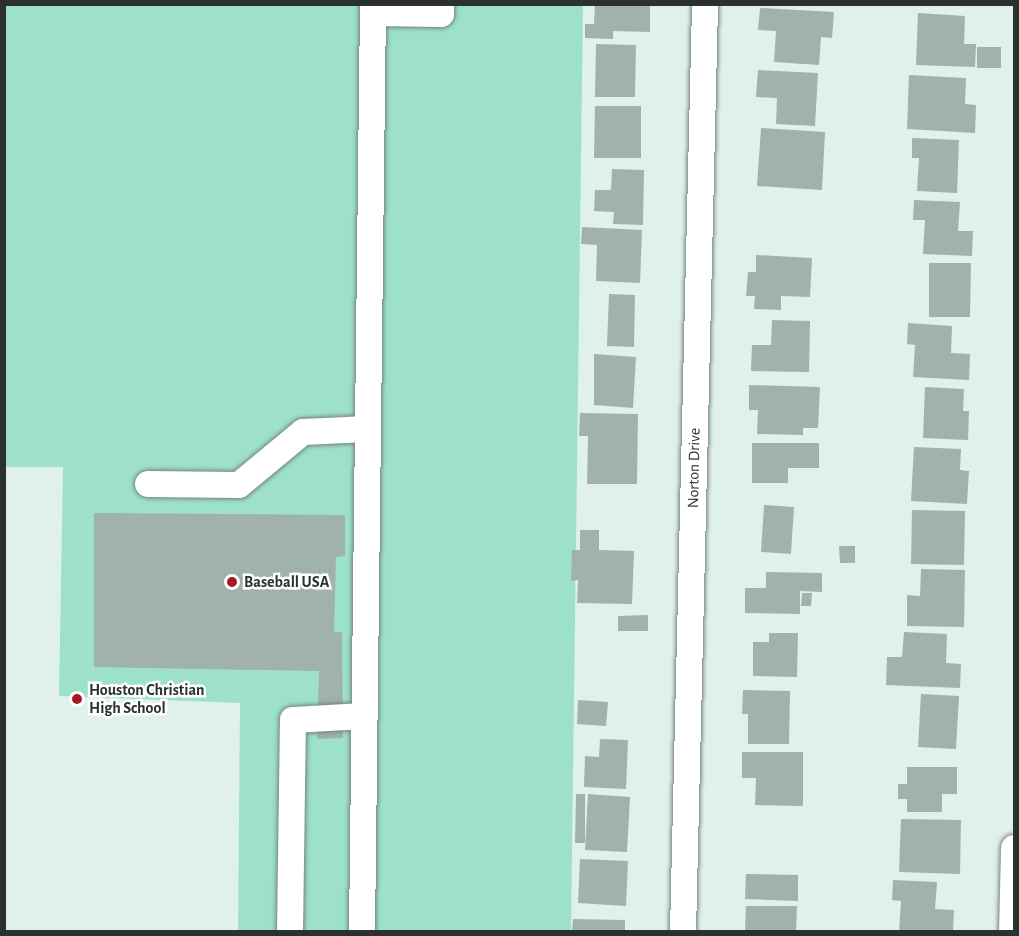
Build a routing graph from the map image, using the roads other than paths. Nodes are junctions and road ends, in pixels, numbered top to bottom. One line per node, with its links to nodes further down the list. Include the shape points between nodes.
1 (441, 4): 3 (street, via 441,14)
2 (705, 4): 10 (street, Norton Drive)
3 (373, 9): 4 (street)
4 (368, 429): 5 (street, via 303,432 238,485); 6 (street)
5 (148, 484)
6 (364, 716): 8 (street, via 293,720); 9 (street)
7 (1014, 848): 11 (street)
8 (290, 932)
9 (362, 932)
10 (682, 932)
11 (1012, 932)

